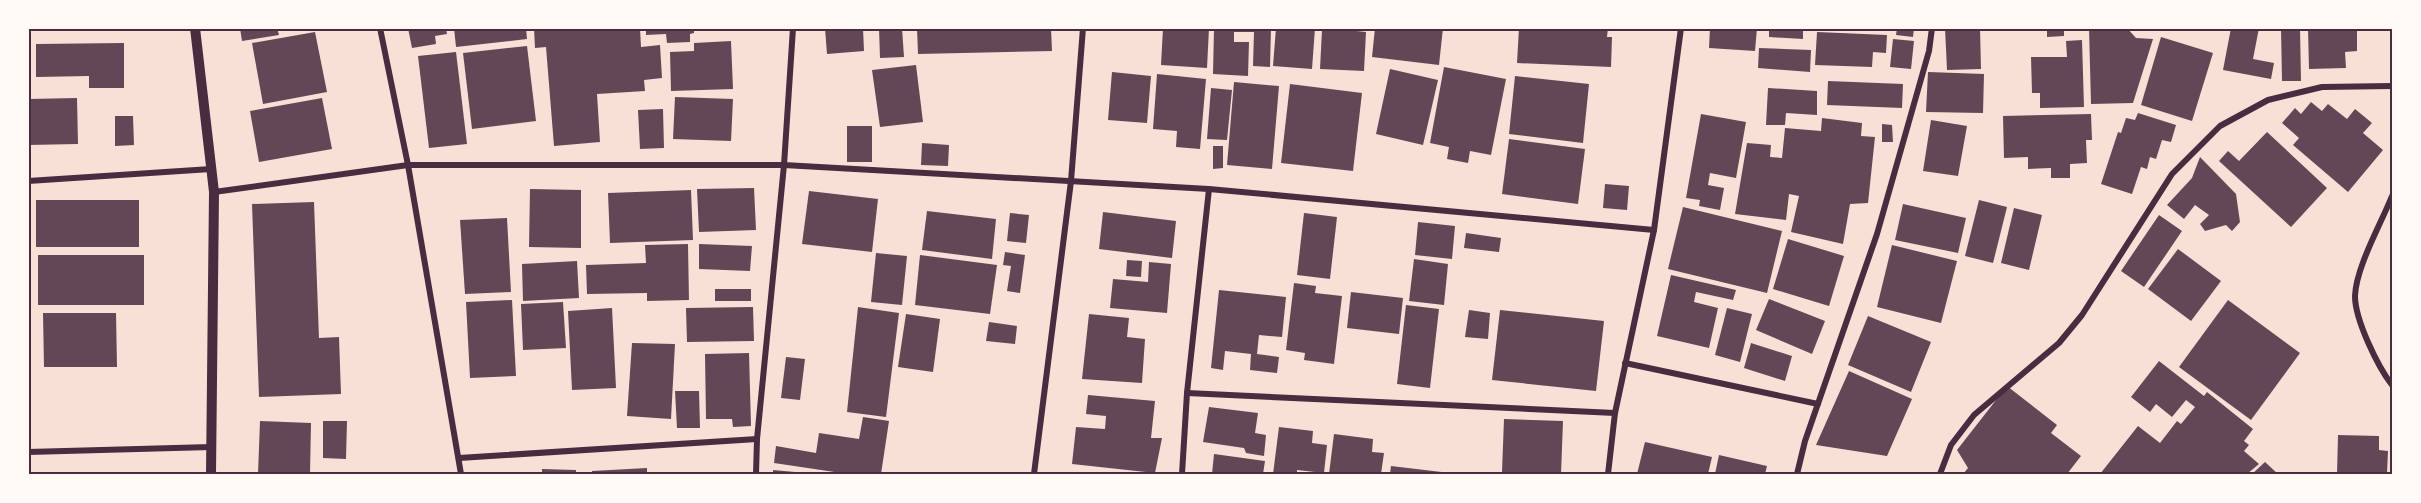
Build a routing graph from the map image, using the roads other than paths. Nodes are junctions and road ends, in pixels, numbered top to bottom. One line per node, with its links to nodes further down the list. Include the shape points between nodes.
1 (195, 28): 10 (street)
2 (380, 28): 8 (street)
3 (793, 28): 9 (street)
4 (1083, 28): 12 (street)
5 (1681, 28): 16 (street)
6 (1932, 28): 20 (street, via 1929,51 1877,234)
7 (2392, 86): 33 (street, via 2322,87 2268,99 2220,126 2172,174 2082,315 2059,343 1974,415 1952,445)
8 (408, 165): 9 (street); 14 (street); 25 (street)
9 (784, 165): 12 (street); 22 (street)
10 (211, 169): 11 (street); 14 (street)
11 (28, 181)
12 (1071, 181): 13 (street); 29 (street)
13 (1209, 189): 16 (street); 19 (street)
14 (214, 192): 23 (street)
15 (2392, 196): 18 (street, via 2362,269 2355,297 2368,344)
16 (1654, 230): 17 (street)
17 (1625, 363): 20 (street); 21 (street)
18 (2392, 385)
19 (1187, 393): 21 (street); 30 (street)
20 (1818, 404): 32 (street)
21 (1615, 413): 31 (street)
22 (757, 439): 25 (street); 28 (street)
23 (211, 447): 24 (street); 26 (street)
24 (28, 452)
25 (459, 458): 27 (street)
26 (211, 474)
27 (461, 474)
28 (756, 474)
29 (1035, 474)
30 (1182, 474)
31 (1608, 474)
32 (1797, 474)
33 (1940, 474)

